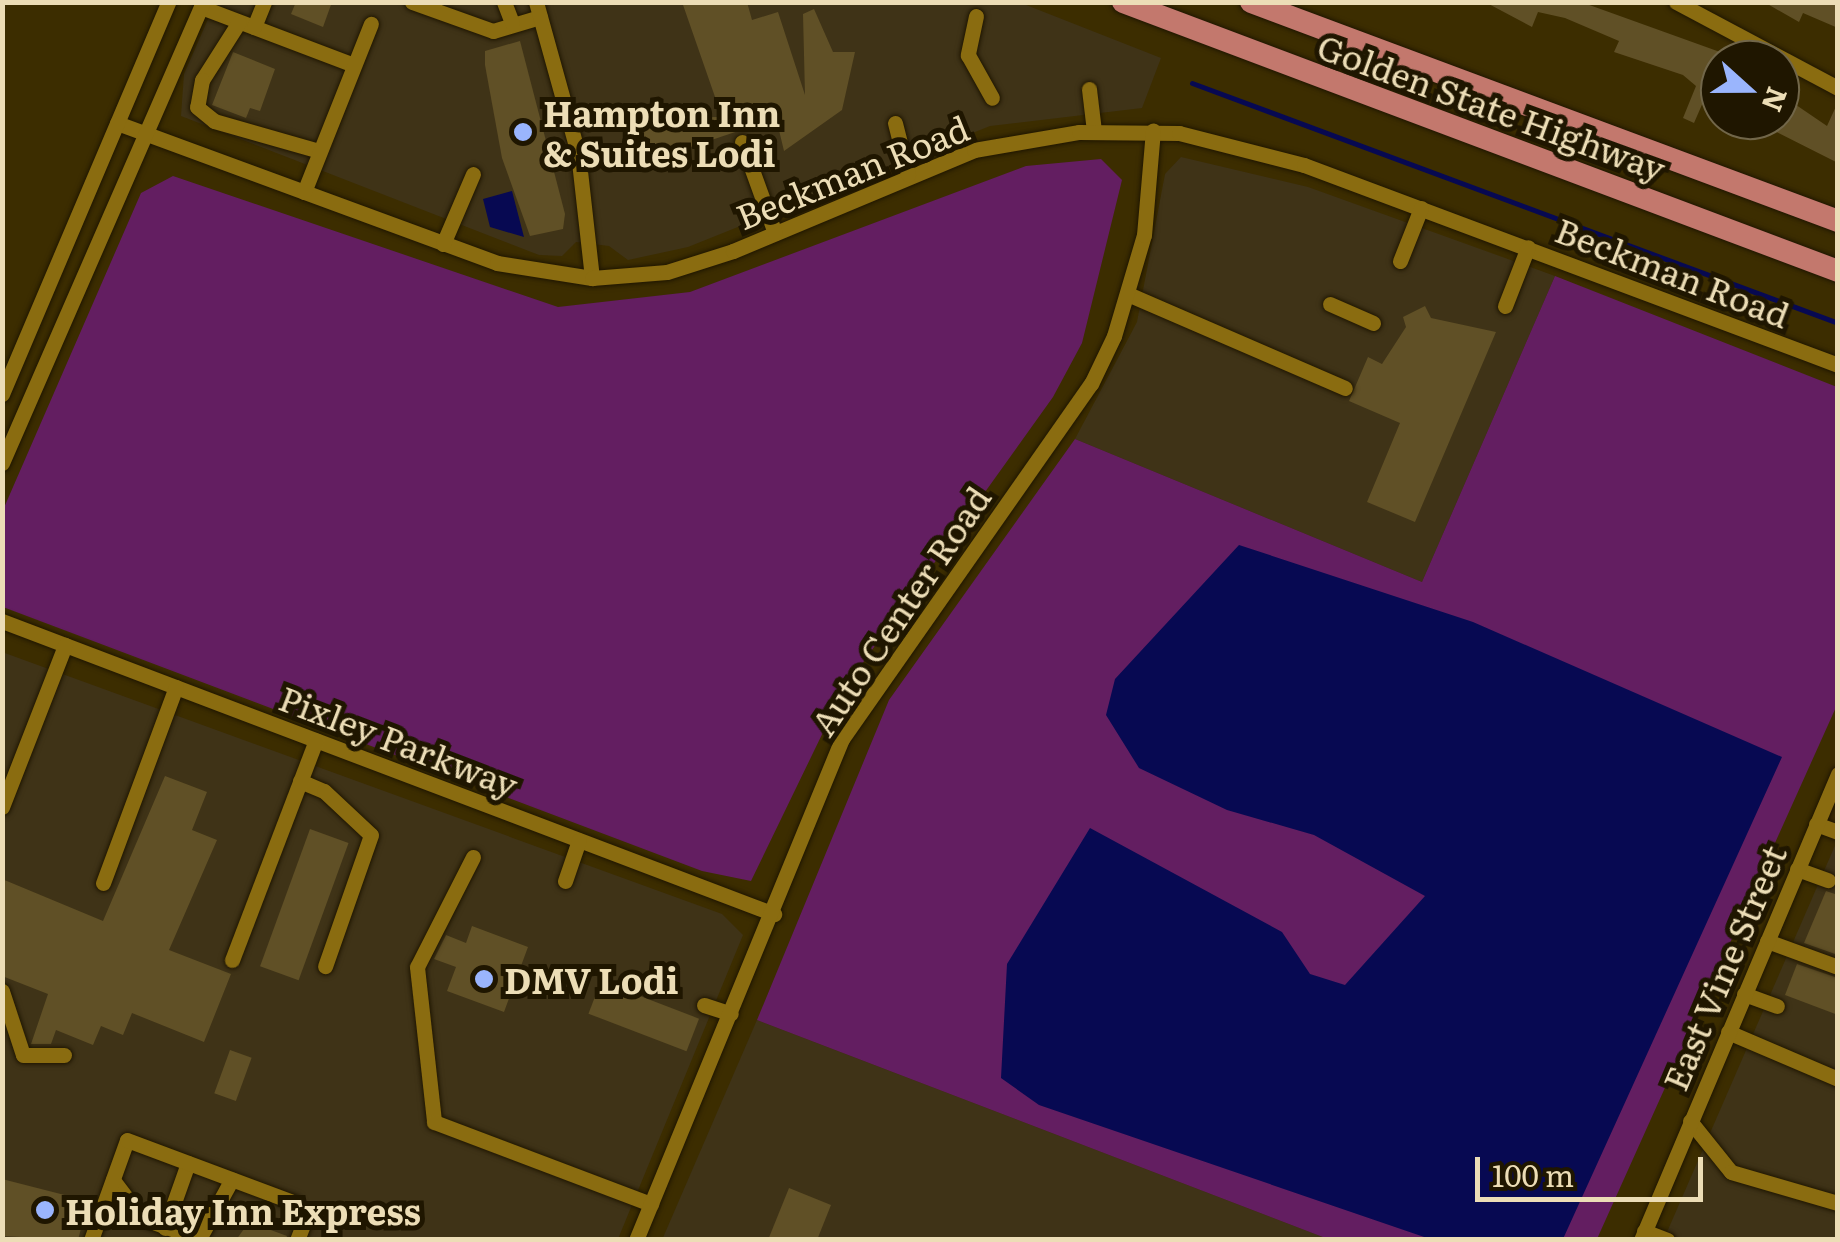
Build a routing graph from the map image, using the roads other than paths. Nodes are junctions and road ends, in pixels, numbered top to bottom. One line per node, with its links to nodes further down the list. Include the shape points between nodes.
1 (168, 2): 21 (street)
2 (264, 2): 14 (street)
3 (412, 2): 13 (street, via 493,31)
4 (504, 2): 13 (street)
5 (1110, 2): 12 (highway)
6 (1123, 2): 12 (highway, Golden State Highway)
7 (1251, 2): 31 (highway, Golden State Highway)
8 (1676, 2): 17 (street)
9 (202, 5): 14 (street); 24 (street)
10 (538, 10): 13 (street); 37 (street, via 578,153)
11 (976, 16): 19 (street, via 968,55)
12 (1166, 22): 36 (highway, Golden State Highway)
13 (512, 23)
14 (247, 24): 16 (street); 26 (street, via 202,80 197,107 214,121)
15 (370, 24): 16 (street)
16 (352, 64): 26 (street)
17 (1838, 88)
18 (1090, 89): 23 (street)
19 (992, 98)
20 (895, 122): 28 (street)
21 (117, 123): 24 (street, Beckman Road); 44 (street)
22 (1154, 130): 23 (street, Beckman Road); 30 (street, Beckman Road, via 1256,150); 38 (street, Auto Center Road)
23 (1094, 132): 28 (street, Beckman Road, via 1007,142)
24 (150, 136): 29 (street, Beckman Road); 45 (street)
25 (742, 142): 32 (street)
26 (319, 152): 29 (street)
27 (473, 174): 33 (street)
28 (908, 174): 32 (street, Beckman Road)
29 (304, 192): 33 (street, Beckman Road)
30 (1421, 208): 34 (street, Beckman Road); 35 (street)
31 (1838, 221)
32 (774, 233): 37 (street, Beckman Road, via 667,272)
33 (443, 244): 37 (street, Beckman Road, via 529,272)
34 (1528, 247): 40 (street); 42 (street, Beckman Road)
35 (1400, 262)
36 (1838, 272)
37 (592, 278)
38 (1130, 295): 43 (street); 61 (street, Auto Center Road, via 1091,384 842,739)
39 (1330, 304): 41 (street)
40 (1505, 306)
41 (1373, 323)
42 (1838, 366)
43 (1345, 388)
44 (2, 394)
45 (2, 463)
46 (2, 621): 47 (street, Pixley Parkway)
47 (65, 644): 48 (street, Pixley Parkway); 52 (street)
48 (176, 687): 49 (street, Pixley Parkway); 60 (street)
49 (316, 740): 51 (street); 55 (street, Pixley Parkway)
50 (1838, 774): 53 (street, East Vine Street)
51 (300, 781): 63 (street); 64 (street, via 324,790 370,835)
52 (2, 807)
53 (1816, 824): 54 (street); 57 (street, East Vine Street)
54 (1838, 832)
55 (580, 840): 59 (street); 61 (street, Pixley Parkway)
56 (473, 857): 79 (street, via 417,967 434,1122)
57 (1797, 869): 58 (street); 62 (street, East Vine Street)
58 (1828, 880)
59 (565, 881)
60 (103, 883)
61 (774, 914): 70 (street, Auto Center Road)
62 (1767, 940): 65 (street); 67 (street, East Vine Street)
63 (232, 960)
64 (324, 966)
65 (1838, 967)
66 (2, 992): 72 (street, via 24,1056)
67 (1744, 994): 69 (street); 71 (street, East Vine Street)
68 (704, 1005): 70 (street)
69 (1778, 1006)
70 (732, 1014): 79 (street, Auto Center Road)
71 (1728, 1032): 73 (street); 74 (street, East Vine Street)
72 (64, 1055)
73 (1838, 1079)
74 (1690, 1121): 78 (street, via 1731,1172); 81 (street, East Vine Street)
75 (188, 1163): 76 (street); 77 (street, via 128,1140); 80 (street)
76 (232, 1179): 80 (street, via 205,1236); 83 (street, via 293,1202 304,1222)
77 (114, 1180): 80 (street, via 142,1218); 82 (street)
78 (1838, 1203)
79 (651, 1204): 84 (street, Auto Center Road)
80 (165, 1228)
81 (1643, 1235): 85 (street)
82 (92, 1240)
83 (297, 1240)
84 (636, 1240)
85 (1667, 1240)

